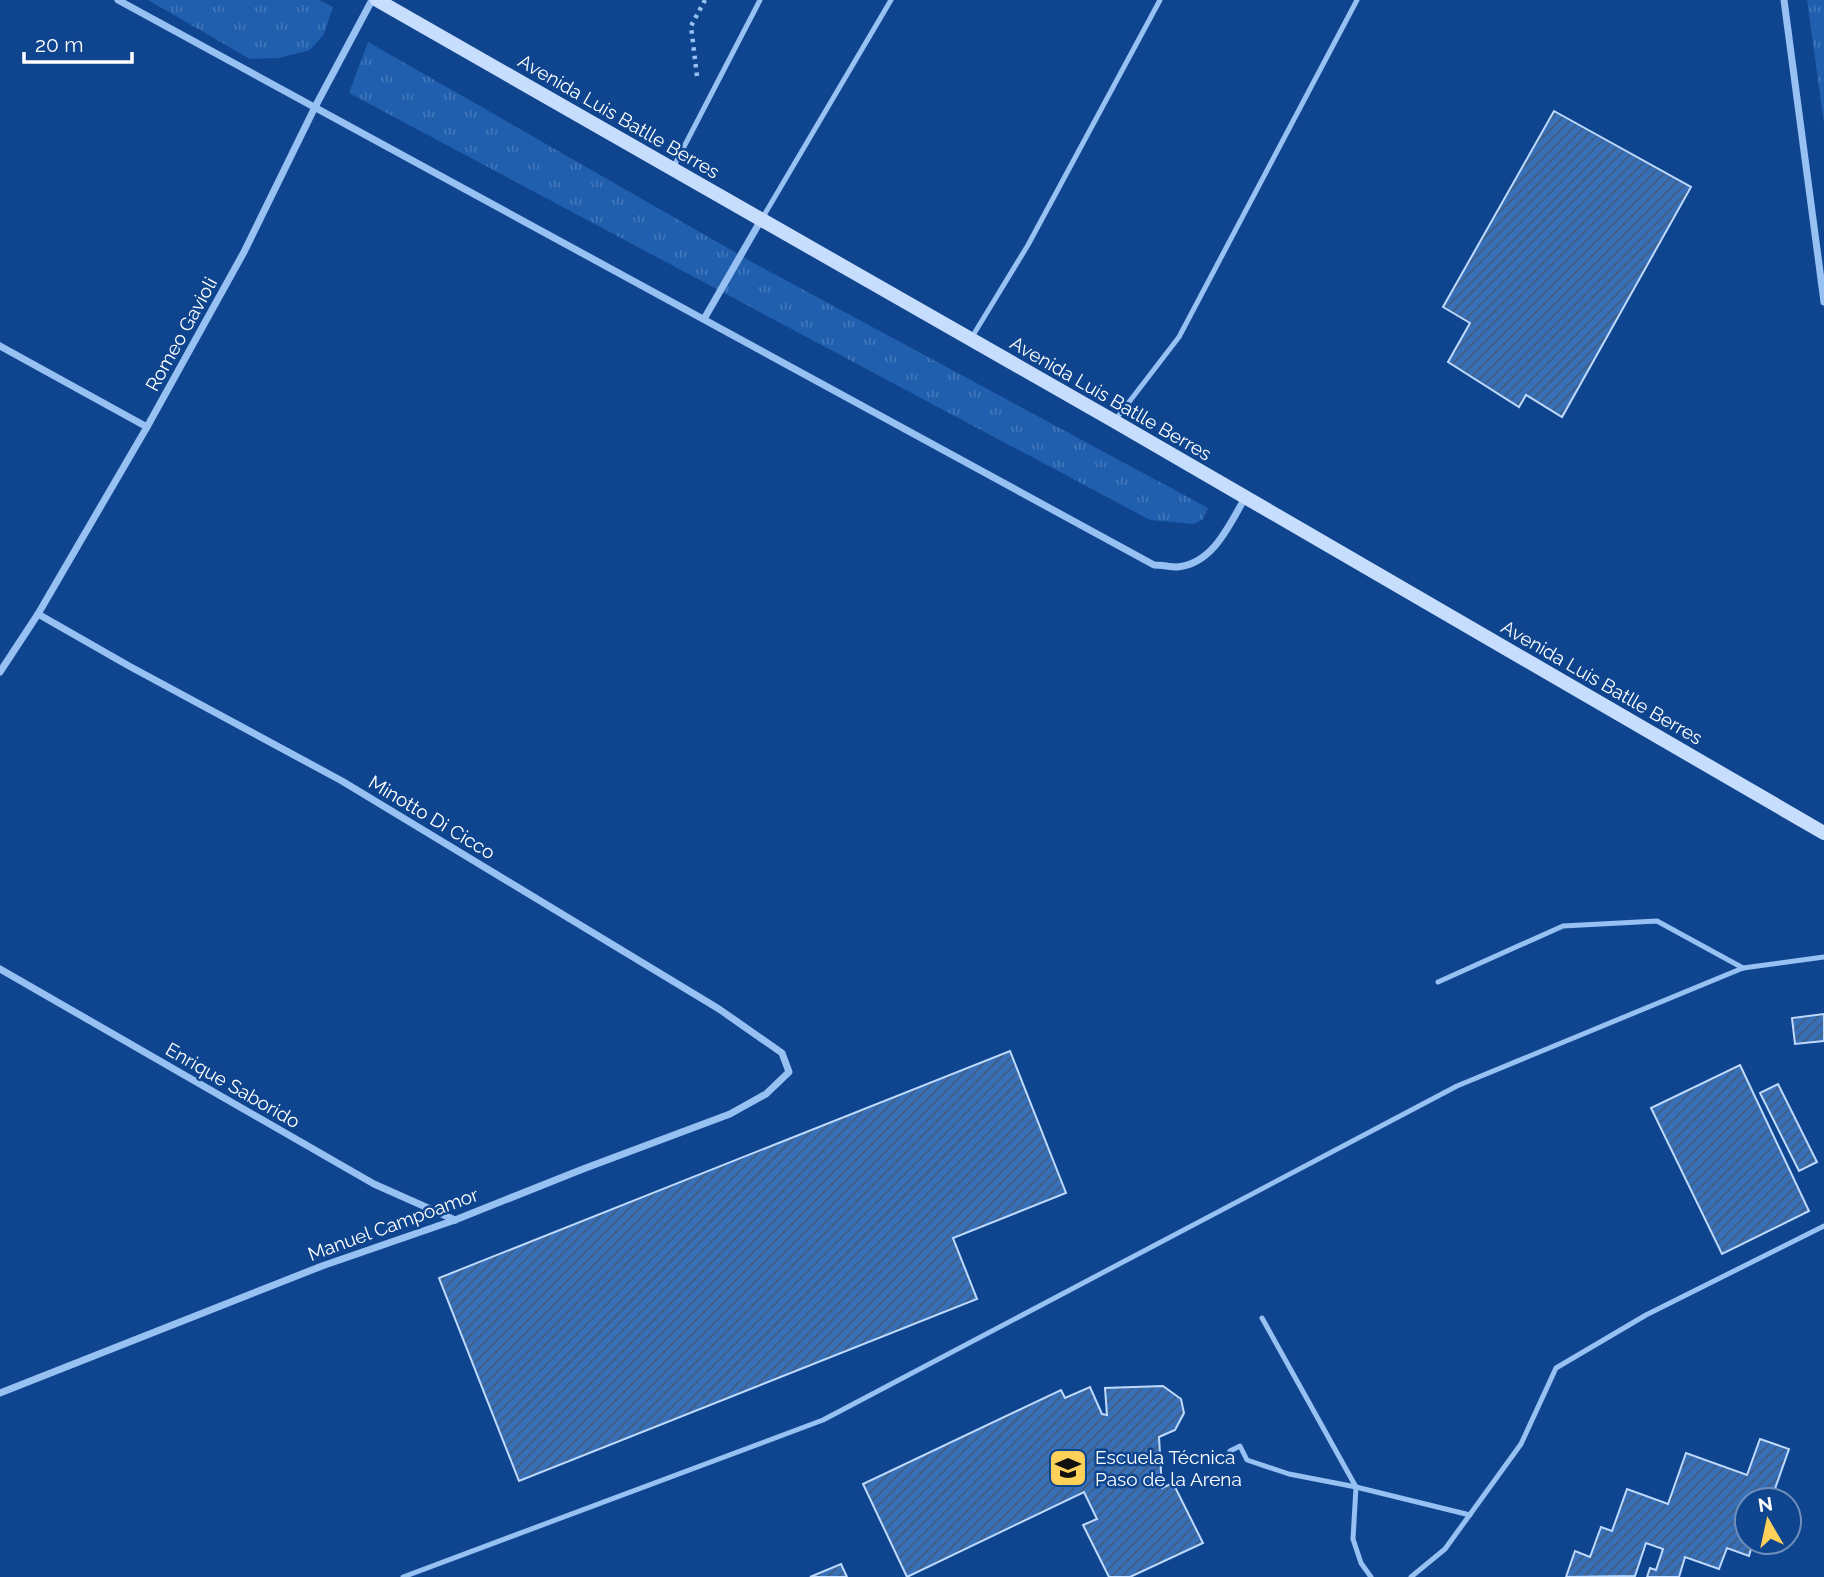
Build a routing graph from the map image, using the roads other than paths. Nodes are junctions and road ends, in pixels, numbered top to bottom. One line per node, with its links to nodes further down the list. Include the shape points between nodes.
1 (118, 0): 8 (street)
2 (374, 0): 8 (street, Romeo Gavioli); 9 (main road, Avenida Luis Batlle Berres)
3 (760, 0): 9 (lane)
4 (891, 0): 10 (lane)
5 (1160, 0): 13 (lane, via 1028,245)
6 (1357, 0): 15 (lane, via 1179,337)
7 (1784, 0): 11 (street)
8 (315, 107): 12 (street); 16 (street, Romeo Gavioli, via 244,253)
9 (672, 169): 10 (main road, Avenida Luis Batlle Berres)
10 (761, 220): 12 (street); 13 (main road, Avenida Luis Batlle Berres)
11 (1824, 302)
12 (704, 319): 17 (street, via 1154,565 1178,567 1200,559 1217,545)
13 (970, 340): 15 (main road, Avenida Luis Batlle Berres)
14 (0, 346): 16 (street)
15 (1114, 421): 17 (main road, Avenida Luis Batlle Berres)
16 (147, 428): 18 (street, Romeo Gavioli)
17 (1245, 498): 20 (main road, Avenida Luis Batlle Berres)
18 (38, 614): 19 (street, Romeo Gavioli); 25 (street, Minotto Di Cicco, via 342,781 719,1009 782,1053)
19 (0, 673)
20 (1824, 833)
21 (1824, 957): 22 (lane)
22 (1743, 968): 24 (lane, via 1657,921 1563,926); 33 (lane, via 1457,1086 822,1420)
23 (0, 969): 26 (street, Enrique Saborido, via 374,1184)
24 (1438, 982)
25 (789, 1072): 26 (street, Manuel Campoamor, via 766,1094 730,1114)
26 (455, 1220): 29 (street, Manuel Campoamor, via 322,1266)
27 (1824, 1226): 32 (lane, via 1646,1315 1556,1368 1521,1444)
28 (1262, 1318): 31 (lane)
29 (0, 1393)
30 (1230, 1451): 31 (lane, via 1240,1446 1247,1460)
31 (1356, 1487): 32 (lane); 34 (lane, via 1353,1539)
32 (1470, 1515): 35 (lane, via 1445,1549)
33 (403, 1577)
34 (1371, 1577)
35 (1411, 1577)

